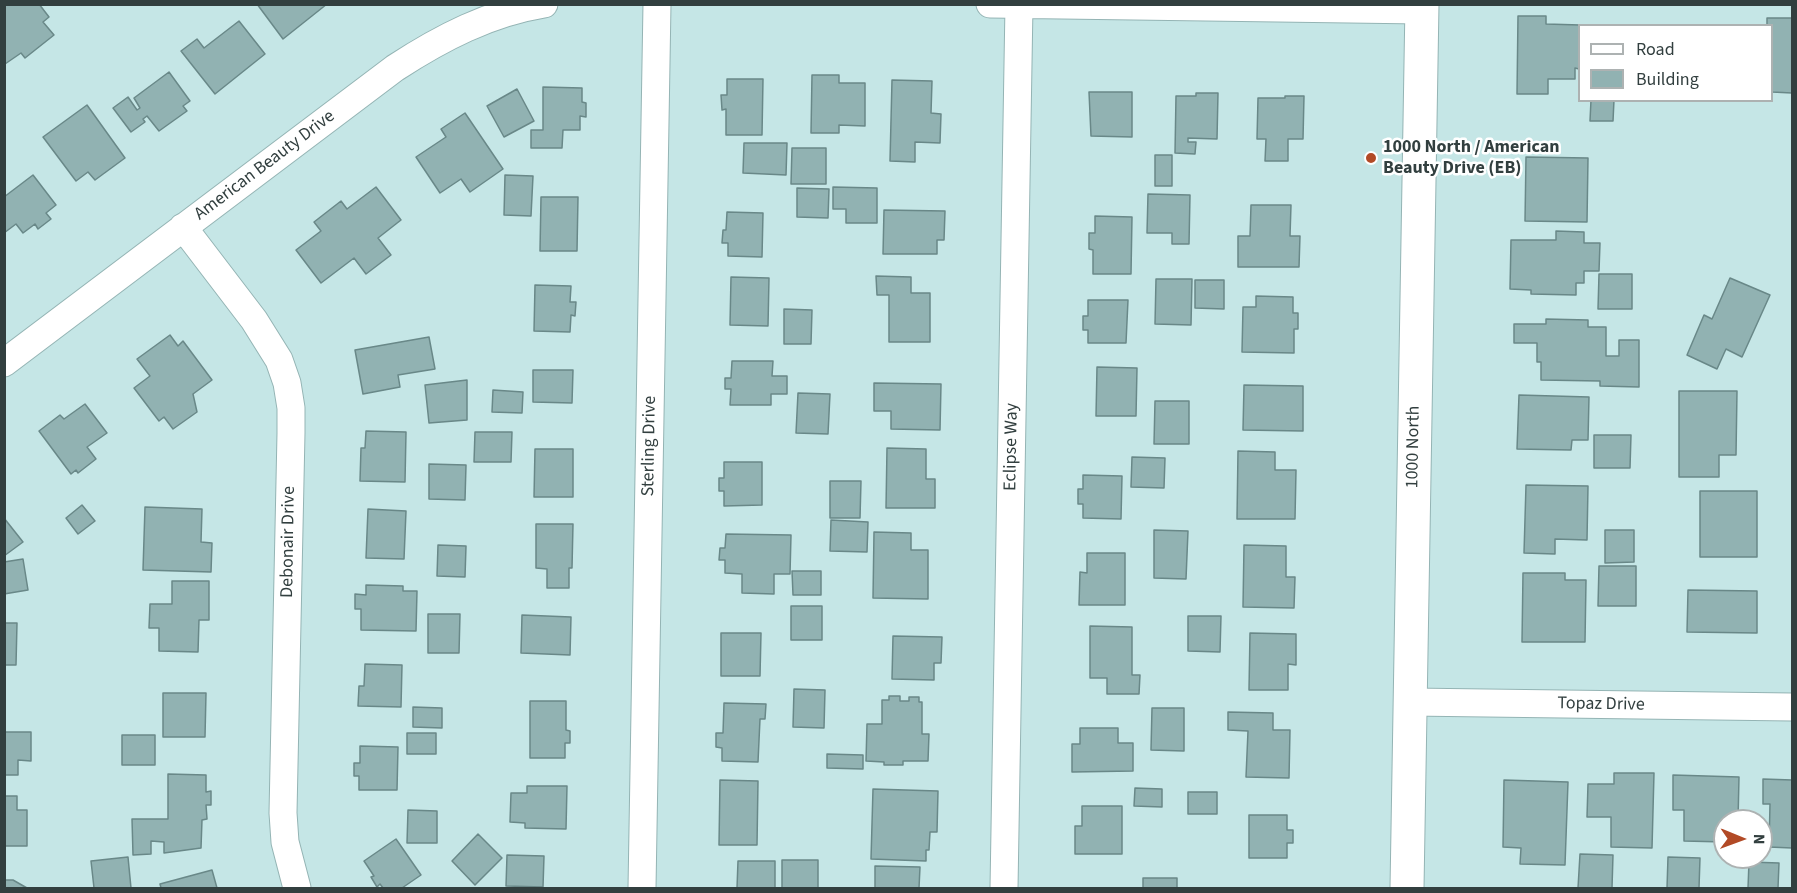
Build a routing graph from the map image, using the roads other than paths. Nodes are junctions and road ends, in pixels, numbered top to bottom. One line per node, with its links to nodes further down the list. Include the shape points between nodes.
1 (544, 4): 6 (street, American Beauty Drive, via 501,15 429,46)
2 (657, 4): 11 (street, Sterling Drive)
3 (990, 4): 4 (street)
4 (1019, 5): 5 (street); 12 (street, Eclipse Way)
5 (1421, 7): 8 (street, 1000 North)
6 (183, 227): 7 (street, American Beauty Drive); 10 (street, Debonair Drive, via 267,339 279,360 289,400 283,813 285,842)
7 (4, 363)
8 (1410, 702): 9 (street, Topaz Drive); 13 (street, 1000 North)
9 (1792, 707)
10 (297, 888)
11 (642, 888)
12 (1004, 888)
13 (1407, 888)

